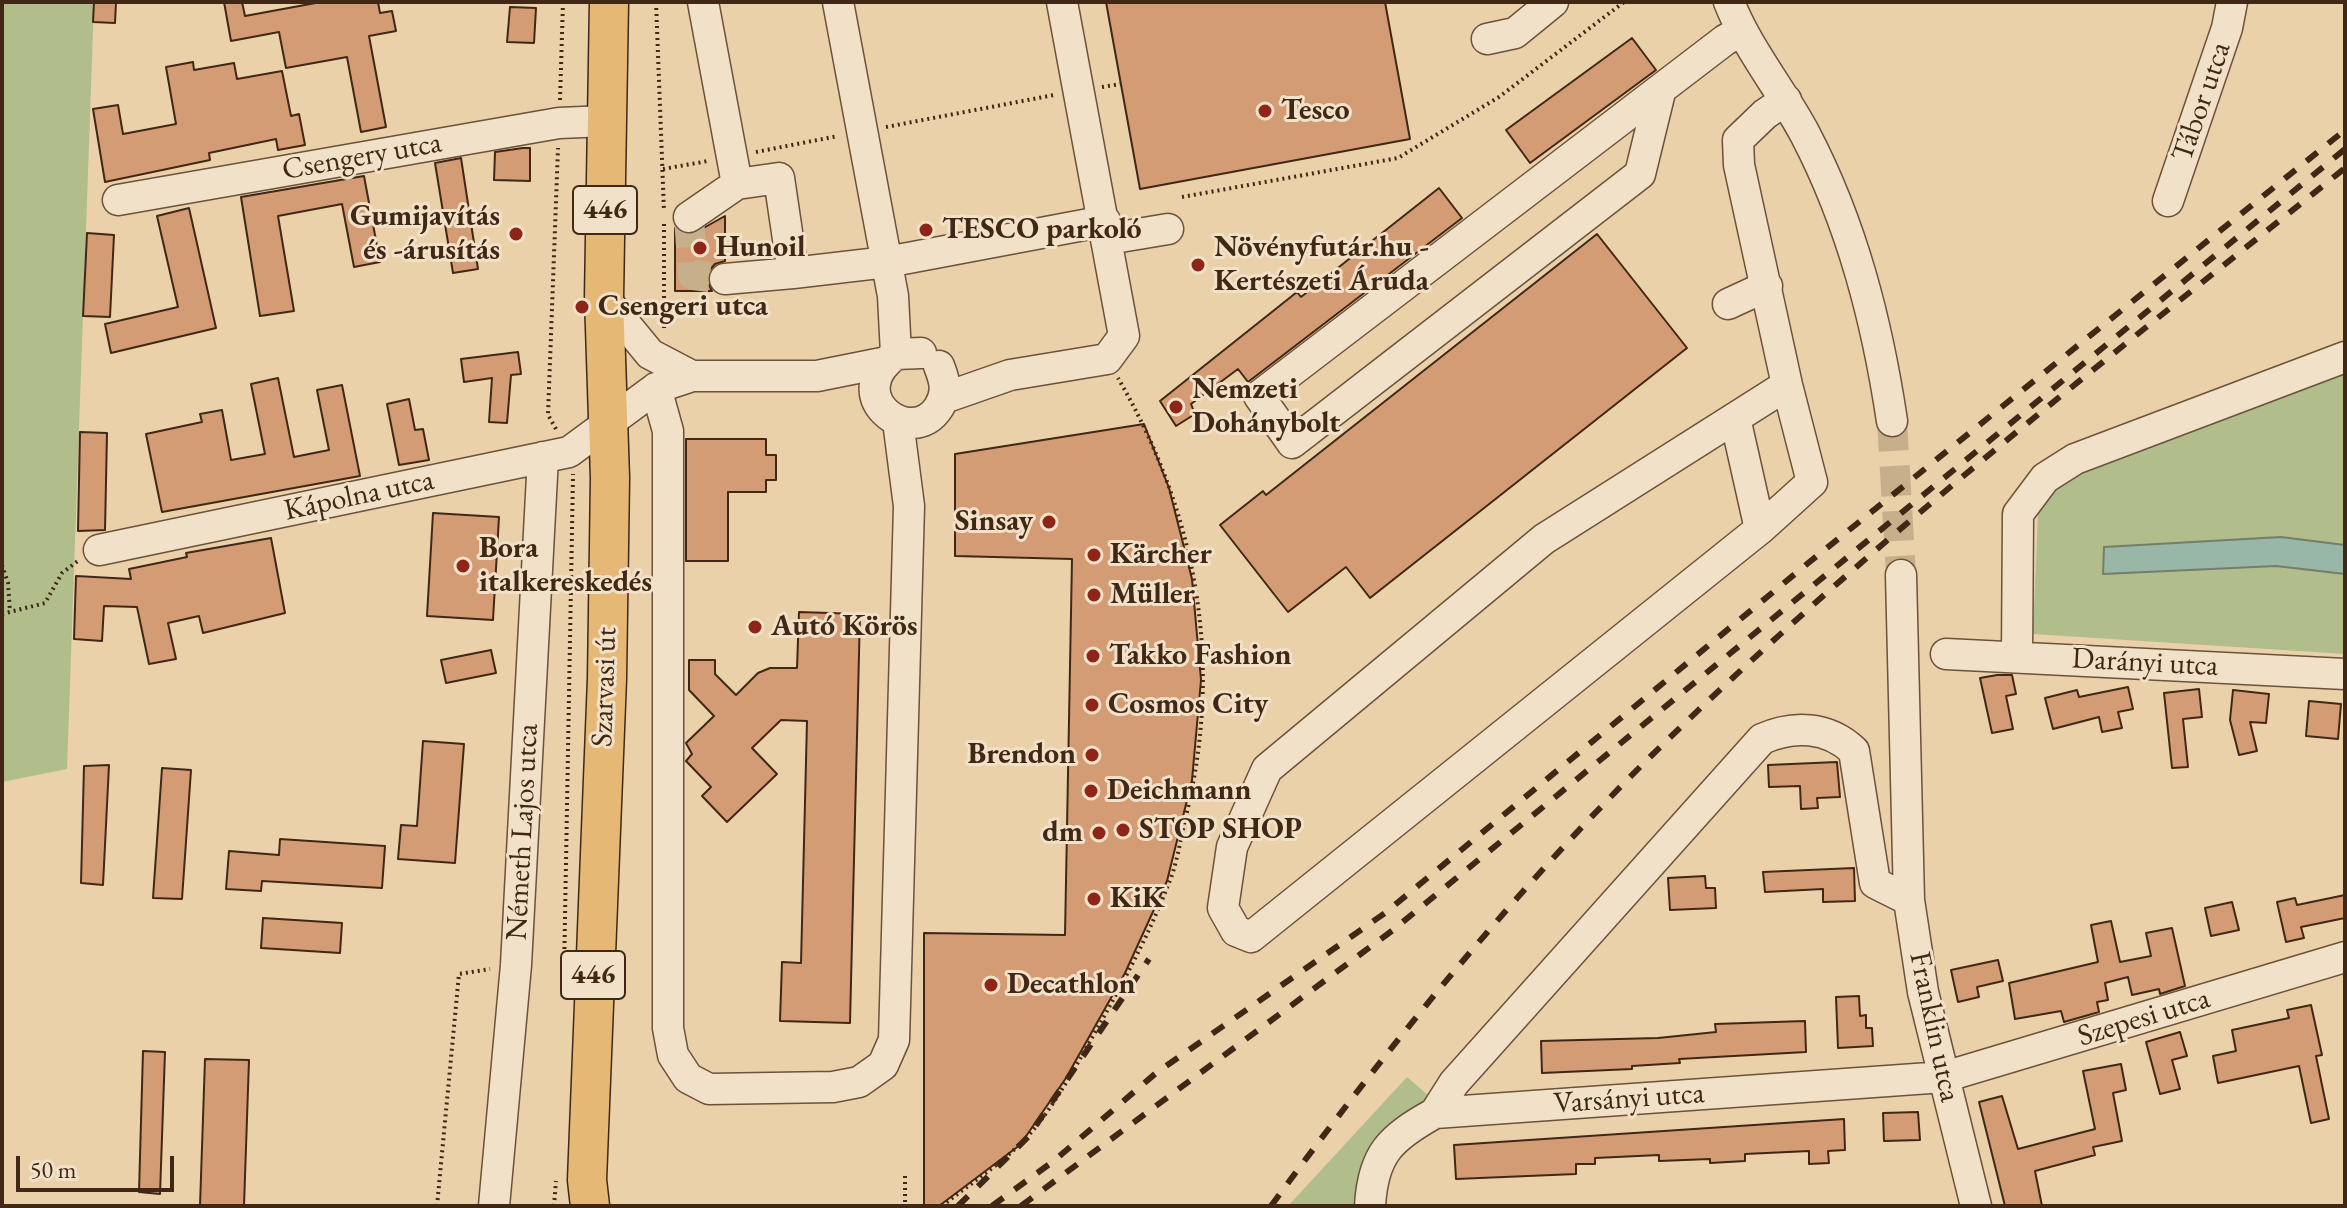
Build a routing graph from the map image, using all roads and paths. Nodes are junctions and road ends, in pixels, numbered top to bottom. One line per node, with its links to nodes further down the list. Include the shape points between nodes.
1 (563, 2): 18 (path)
2 (609, 2): 17 (main road, Szarvasi út / 446)
3 (656, 2): 20 (path)
4 (703, 2): 21 (street)
5 (838, 2): 19 (street)
6 (1062, 2): 14 (street)
7 (1553, 2): 12 (street, via 1515,33)
8 (1624, 2): 22 (path, via 1499,97 1398,158)
9 (1729, 2): 11 (street)
10 (2232, 2): 24 (street, Tábor utca)
11 (1741, 31): 15 (street); 16 (street)
12 (1487, 39)
13 (1121, 84): 14 (path)
14 (1079, 90): 19 (path); 27 (street)
15 (1660, 92): 15 (street, via 1259,396 1292,443 1640,174)
16 (1786, 100): 31 (street, via 1738,140); 45 (street, via 1836,202 1865,283)
17 (607, 121): 18 (street, Csengery utca); 32 (main road, Szarvasi út / 446)
18 (559, 123): 23 (street, Csengery utca); 46 (path, via 548,415)
19 (861, 132): 21 (path); 28 (street)
20 (663, 169): 21 (path); 34 (path, via 664,334)
21 (734, 170): 25 (street); 29 (street, via 779,178)
22 (1182, 197)
23 (118, 200)
24 (2168, 201)
25 (689, 217)
26 (1168, 229): 27 (street)
27 (1106, 230): 28 (street); 36 (street, via 1124,336)
28 (887, 262): 29 (street); 37 (street)
29 (793, 273): 30 (street)
30 (725, 279)
31 (1767, 286): 33 (street); 40 (street)
32 (604, 298): 34 (street); 44 (main road, Szarvasi út / 446)
33 (1728, 304)
34 (650, 354): 39 (street)
35 (2345, 357): 54 (street, via 2075,459 2045,478 2018,514)
36 (1107, 359): 38 (street); 68 (path, via 1150,433 1172,487 1196,579 1204,680 1195,781 1170,882 1127,975 1068,1080 1020,1145)
37 (903, 365): 38 (street); 39 (street, via 817,376); 42 (street, via 946,382); 42 (street, via 879,407)
38 (1010, 375): 42 (street)
39 (692, 376): 41 (street, Kápolna utca)
40 (1787, 385): 43 (street); 47 (street, via 1812,482)
41 (656, 388): 42 (street, via 668,431 668,1028 680,1067 709,1089 859,1082 883,1065 894,1040 909,506); 44 (street, Kápolna utca)
42 (923, 413)
43 (1735, 418): 47 (street); 47 (street, via 1544,539 1267,769 1232,847 1223,908 1236,931 1251,937)
44 (608, 421): 46 (street, Kápolna utca); 63 (main road, Szarvasi út / 446, via 607,679)
45 (1892, 421)
46 (556, 454): 48 (street, Kápolna utca); 58 (street, Németh Lajos utca); 59 (path, via 576,486)
47 (1760, 529)
48 (99, 550): 51 (path, via 62,573 45,603)
49 (2, 565): 51 (path)
50 (1901, 575): 56 (street, Franklin utca)
51 (10, 612): 52 (path)
52 (2, 614)
53 (1946, 654): 54 (street, Darányi utca)
54 (2017, 655): 55 (street, Darányi utca)
55 (2345, 674)
56 (1909, 900): 60 (street, Franklin utca, via 1923,992); 61 (street, via 1875,883 1854,751 1845,742 1808,729 1784,729 1762,739 1454,1083)
57 (2345, 957): 60 (street, Szepesi utca)
58 (516, 965): 64 (path, via 459,974); 65 (street, Németh Lajos utca)
59 (564, 976)
60 (1944, 1077): 61 (street, Varsányi utca); 70 (street, Franklin utca)
61 (1435, 1113): 69 (street, Varsányi utca, via 1386,1150 1372,1173)
62 (905, 1176): 67 (path)
63 (579, 1192): 66 (path)
64 (437, 1206)
65 (494, 1206)
66 (554, 1206)
67 (905, 1206)
68 (942, 1206)
69 (1370, 1206)
70 (1976, 1206)

